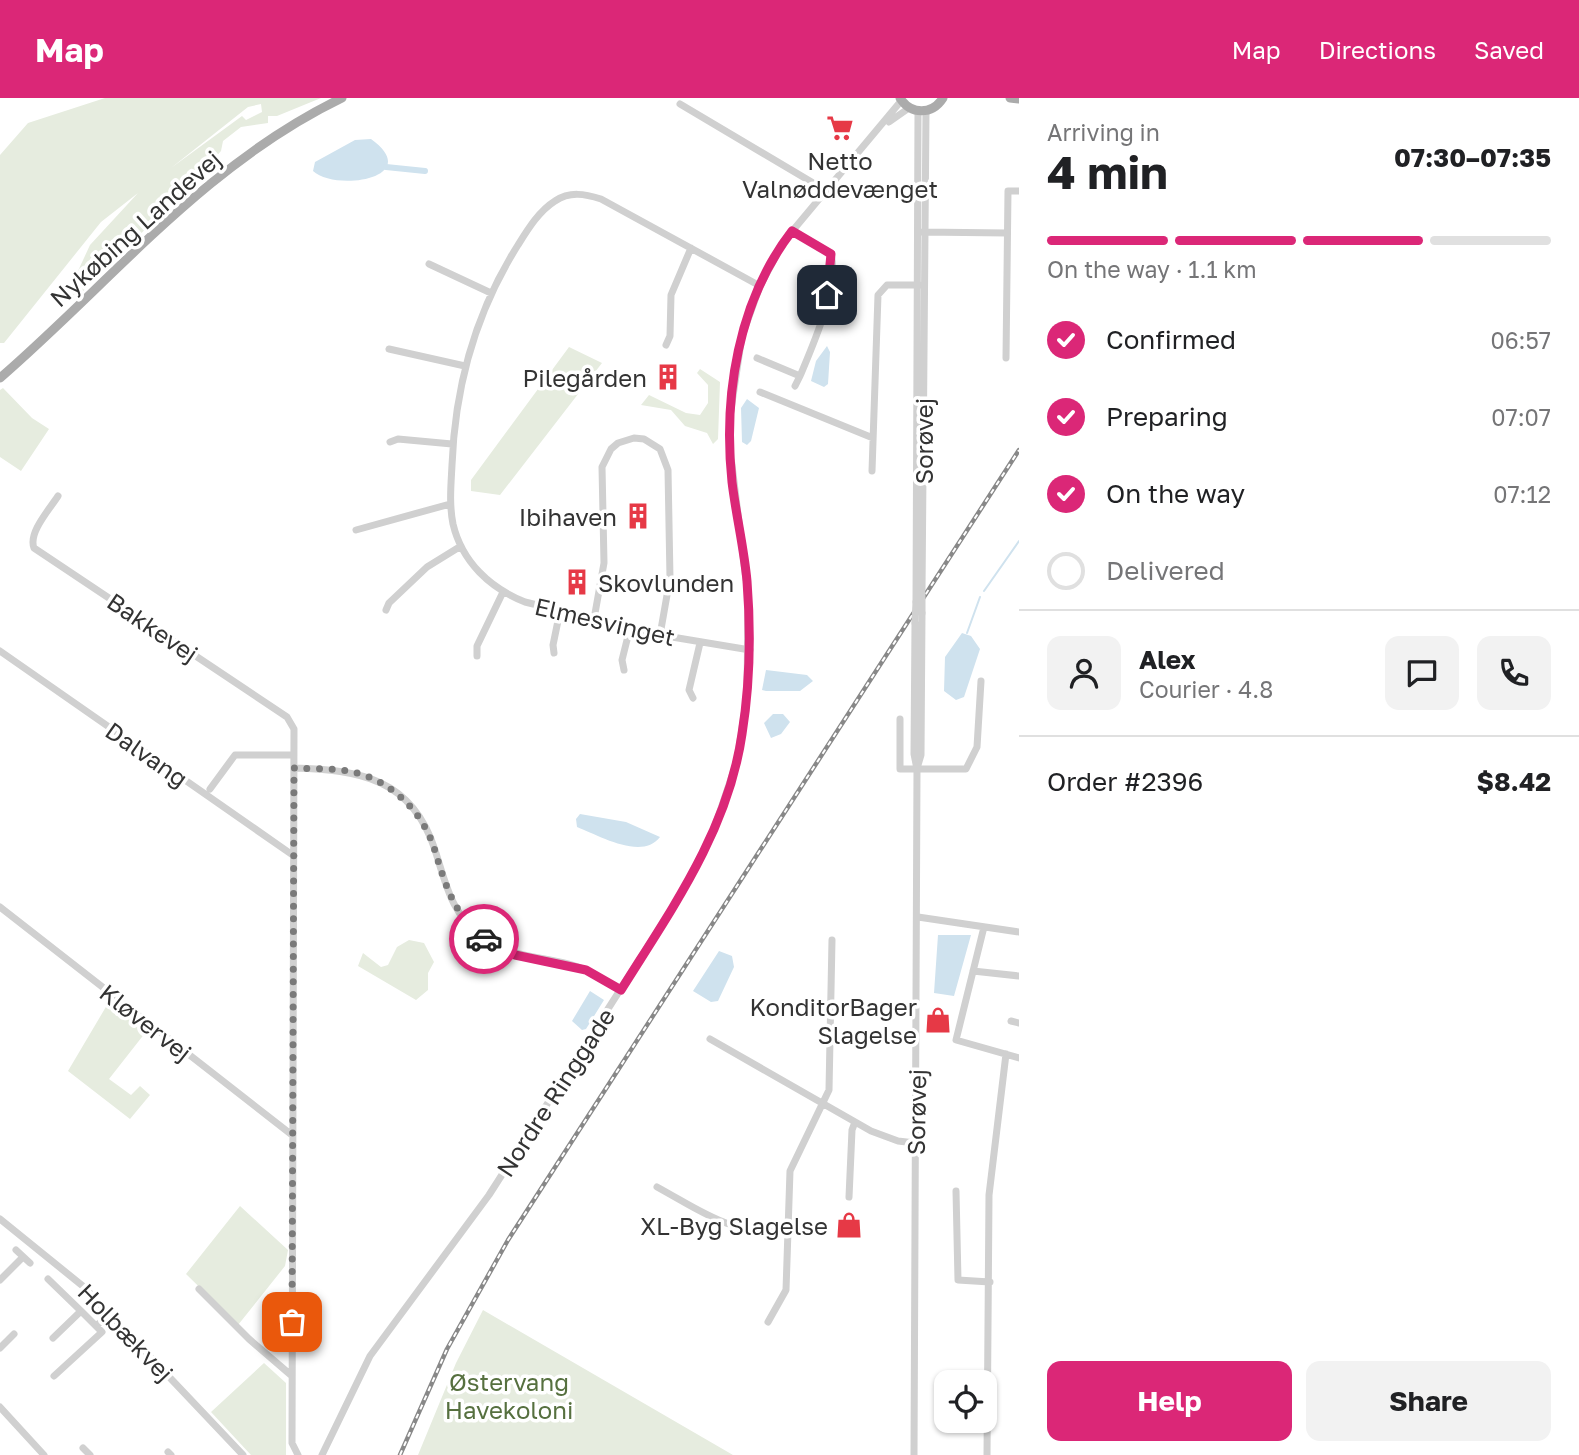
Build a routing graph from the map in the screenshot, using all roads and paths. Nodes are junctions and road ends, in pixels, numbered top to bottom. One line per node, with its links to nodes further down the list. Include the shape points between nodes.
1 (342, 98): 25 (main road, Nykøbing Landevej, via 272,136 192,196)
2 (943, 98): 7 (main road, via 937,106)
3 (1010, 98): 5 (main road)
4 (900, 99): 7 (main road); 8 (street, Nordre Ringgade)
5 (1019, 99)
6 (680, 104): 9 (street)
7 (918, 110): 8 (street, Nordre Ringgade); 12 (street, Sorøvej)
8 (883, 127): 9 (street, Nordre Ringgade)
9 (825, 190): 11 (street, Nordre Ringgade)
10 (1019, 191): 13 (street, via 1008,191)
11 (792, 231): 17 (street, Nordre Ringgade); 24 (street, via 827,250 832,261 821,325)
12 (921, 232): 13 (street); 16 (street, Sorøvej)
13 (1007, 233): 22 (street)
14 (691, 248): 17 (street, Elmesvinget); 18 (street, Elmesvinget, via 601,198 573,194 557,200 536,219); 19 (street, via 671,295)
15 (429, 264): 18 (street)
16 (921, 285): 28 (street, via 887,285 878,295); 53 (street, Sorøvej, bridge); 53 (street, Sorøvej, bridge, via 921,755)
17 (760, 286): 43 (street, Nordre Ringgade, via 742,335 730,416 732,484 745,563)
18 (491, 293): 23 (street, Elmesvinget, via 472,335)
19 (666, 345)
20 (389, 349): 23 (street)
21 (757, 358): 24 (street)
22 (1006, 358)
23 (465, 366): 30 (street, Elmesvinget)
24 (800, 376): 26 (street)
25 (0, 378)
26 (796, 386)
27 (760, 392): 28 (street)
28 (873, 438): 31 (street)
29 (390, 442): 30 (street)
30 (452, 444): 33 (street, Elmesvinget)
31 (872, 471)
32 (58, 496): 51 (street, Bakkevej, via 34,533 34,548 287,717 294,729)
33 (450, 504): 34 (street); 35 (street, Elmesvinget)
34 (356, 530)
35 (461, 546): 36 (street, Elmesvinget, via 478,572); 37 (street, via 428,567)
36 (503, 592): 38 (street, Elmesvinget, via 525,603); 46 (street, via 477,646)
37 (386, 610)
38 (561, 611): 39 (street, Elmesvinget); 45 (street)
39 (594, 619): 40 (street, Elmesvinget); 41 (street, via 604,564 602,467 618,443 644,439 660,449 668,470 670,578)
40 (630, 628): 41 (street, Elmesvinget); 47 (street)
41 (660, 635): 42 (street, Elmesvinget)
42 (700, 643): 43 (street, Elmesvinget); 49 (street, via 689,690)
43 (750, 650): 63 (street, Nordre Ringgade, via 742,736 725,801 698,864)
44 (0, 651): 55 (street, Dalvang)
45 (554, 653)
46 (477, 656)
47 (624, 670)
48 (981, 681): 53 (street, via 977,747 967,769)
49 (693, 698)
50 (900, 719): 53 (street, via 900,769)
51 (294, 755): 52 (street, Bakkevej); 54 (street, via 235,755)
52 (294, 768): 55 (street, Bakkevej); 63 (street, via 355,772 396,793 425,827 445,888 470,928 515,955 577,967)
53 (917, 769): 57 (street, Sorøvej)
54 (211, 789)
55 (294, 856): 69 (street, Bakkevej)
56 (0, 907): 69 (street, Kløvervej)
57 (918, 917): 58 (street); 70 (street, Sorøvej)
58 (984, 927): 59 (street); 61 (street)
59 (1019, 932)
60 (832, 940): 67 (street, via 831,1076)
61 (973, 971): 62 (street); 65 (street, via 956,1040)
62 (1019, 976)
63 (621, 990): 98 (street, Nordre Ringgade, via 474,1218 378,1344)
64 (710, 1039): 67 (street)
65 (1006, 1054): 66 (street); 81 (street, via 989,1195)
66 (1019, 1056)
67 (825, 1104): 68 (street); 75 (street, via 790,1171)
68 (855, 1122): 70 (street, via 887,1138); 73 (street)
69 (292, 1135): 91 (street, Bakkevej)
70 (915, 1143): 99 (street, Sorøvej)
71 (657, 1187): 75 (street, via 730,1226)
72 (956, 1191): 81 (street, via 958,1280)
73 (849, 1197)
74 (0, 1219): 84 (street, Holbækvej, via 69,1273)
75 (787, 1232): 85 (street, via 786,1290)
76 (16, 1250): 77 (street)
77 (23, 1257): 78 (street); 80 (street)
78 (30, 1263)
79 (48, 1279): 83 (street)
80 (0, 1280)
81 (989, 1282): 100 (street)
82 (199, 1289): 91 (street)
83 (81, 1311): 86 (street); 88 (street)
84 (110, 1314): 86 (street); 96 (street, Holbækvej)
85 (768, 1322)
86 (96, 1326): 90 (street, via 102,1332)
87 (14, 1334): 89 (street)
88 (53, 1338)
89 (0, 1348)
90 (54, 1376)
91 (292, 1376): 97 (street, Bakkevej, via 292,1443)
92 (0, 1407): 94 (street)
93 (83, 1448): 95 (street)
94 (44, 1455)
95 (90, 1455)
96 (243, 1455)
97 (298, 1455)
98 (322, 1455)
99 (914, 1455)
100 (987, 1455)

